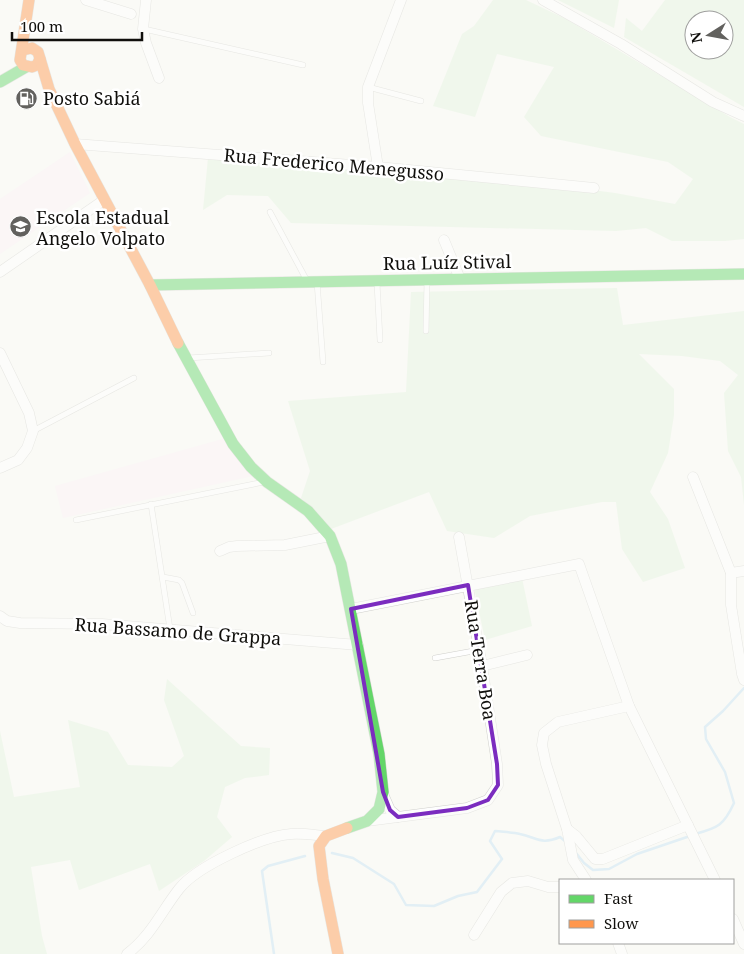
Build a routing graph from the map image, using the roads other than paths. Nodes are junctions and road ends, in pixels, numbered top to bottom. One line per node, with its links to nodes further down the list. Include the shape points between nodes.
1 (29, 0): 8 (street)
2 (86, 0): 6 (street)
3 (146, 0): 7 (street)
4 (401, 0): 12 (street)
5 (543, 0): 14 (street, via 713,102)
6 (131, 14)
7 (143, 29): 9 (lane); 10 (street)
8 (29, 58): 11 (street); 15 (street, via 49,89)
9 (303, 65)
10 (159, 78)
11 (0, 82)
12 (368, 87): 13 (lane); 16 (street)
13 (421, 101)
14 (744, 116)
15 (75, 144): 16 (street, Rua Frederico Menegusso); 18 (street)
16 (378, 166): 17 (street, Rua Frederico Menegusso)
17 (594, 188)
18 (104, 200): 21 (street); 27 (street)
19 (270, 212): 26 (lane)
20 (444, 240): 23 (street)
21 (0, 272)
22 (744, 274): 23 (street, Rua Luíz Stival)
23 (460, 279): 24 (street, Rua Luíz Stival)
24 (427, 280): 25 (street, Rua Luíz Stival); 28 (lane)
25 (377, 281): 26 (street, Rua Luíz Stival); 29 (lane)
26 (312, 282): 27 (street, Rua Luíz Stival); 33 (lane)
27 (150, 285): 32 (street)
28 (426, 331)
29 (380, 340)
30 (0, 353): 35 (street, via 29,413)
31 (269, 353): 32 (lane)
32 (185, 358): 38 (street, via 233,444 251,468)
33 (323, 362)
34 (134, 378): 35 (lane)
35 (33, 431): 36 (street, via 18,460)
36 (0, 468)
37 (693, 477): 45 (street)
38 (267, 482): 39 (lane); 41 (street, via 308,511)
39 (151, 504): 40 (lane); 46 (lane)
40 (76, 520)
41 (330, 536): 43 (street, via 285,545 237,546); 48 (street, via 341,564)
42 (459, 537): 47 (street, Rua Terra Boa)
43 (220, 551)
44 (744, 571): 45 (street)
45 (731, 573): 57 (street, via 731,605)
46 (163, 577): 49 (lane, via 182,583); 51 (lane)
47 (468, 585): 48 (street); 53 (street, Rua Terra Boa); 58 (street, via 579,564)
48 (351, 608): 52 (street)
49 (193, 613)
50 (0, 616): 51 (street, Rua Bassamo de Grappa, via 20,623)
51 (170, 629): 52 (street, Rua Bassamo de Grappa)
52 (358, 645): 59 (street)
53 (480, 649): 55 (lane); 56 (street, Rua Terra Boa)
54 (527, 655): 56 (street)
55 (435, 658)
56 (482, 666): 60 (street, Rua Terra Boa, via 498,785 488,800 467,808)
57 (743, 677)
58 (630, 706): 62 (street); 63 (street, via 558,722 544,733 542,745 546,764)
59 (383, 792): 60 (street, via 390,810); 61 (street, via 379,809)
60 (398, 817): 61 (street)
61 (367, 821): 64 (street)
62 (690, 828): 63 (street, via 603,859 595,859 576,836); 66 (street)
63 (567, 834): 65 (street, via 573,860)
64 (326, 836): 71 (street, via 292,834 265,839 203,869 180,887 148,934); 72 (street, via 319,846 320,858)
65 (585, 879)
66 (715, 879)
67 (559, 887): 69 (street, via 528,881 512,883 501,892)
68 (734, 922): 70 (street)
69 (474, 935)
70 (744, 944)
71 (127, 954)
72 (338, 954)

